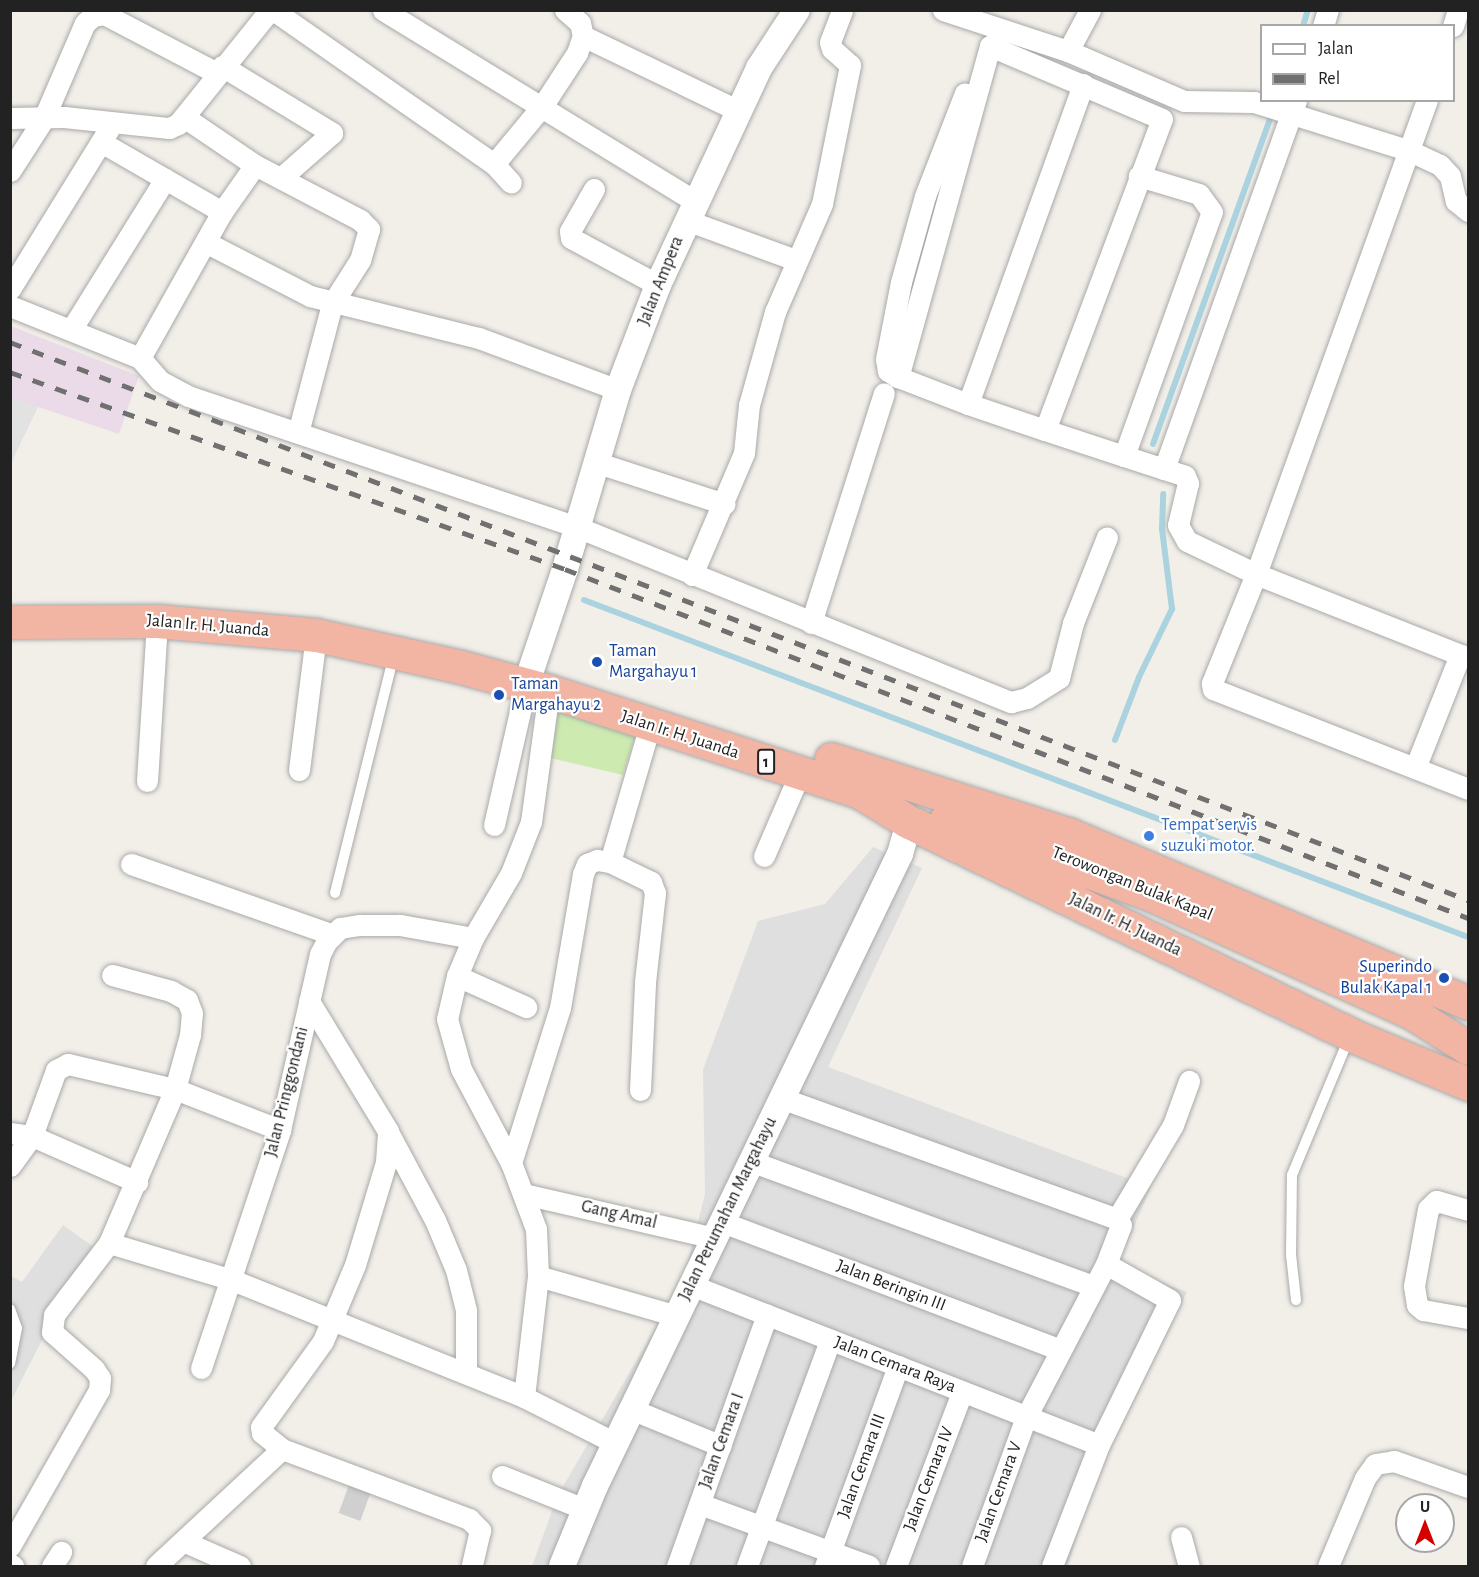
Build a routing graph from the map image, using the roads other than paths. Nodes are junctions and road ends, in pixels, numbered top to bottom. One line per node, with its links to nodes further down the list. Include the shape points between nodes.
1 (272, 10): 12 (street); 24 (street)
2 (383, 10): 15 (street)
3 (565, 10): 10 (street, via 580,23)
4 (797, 10): 17 (street, Jalan Ampera, via 759,68)
5 (842, 10): 36 (street, via 830,42 832,49 850,65 822,204)
6 (943, 10): 9 (street)
7 (1090, 10): 11 (street)
8 (106, 12): 12 (street); 20 (street, via 85,22)
9 (991, 25): 11 (street); 43 (street, via 925,196 901,282 886,359 888,371)
10 (583, 36): 15 (street, via 577,53); 17 (street)
11 (1068, 51): 16 (street, via 1184,101 1254,102)
12 (220, 69): 18 (street); 28 (street, via 332,134)
13 (1083, 84): 27 (street, via 1162,119); 43 (street, via 990,46); 46 (street)
14 (1426, 102): 23 (street)
15 (543, 105): 24 (street); 32 (street)
16 (1293, 108): 23 (street); 51 (street)
17 (739, 111): 32 (street, Jalan Ampera)
18 (184, 117): 21 (street, via 169,128); 25 (street)
19 (10, 118): 20 (street)
20 (44, 118): 21 (street); 26 (street)
21 (112, 124): 22 (street)
22 (101, 142): 29 (street); 38 (street)
23 (1410, 151): 33 (street, via 1440,165 1450,176 1456,201); 55 (street)
24 (494, 164): 30 (street)
25 (255, 165): 28 (street); 34 (street)
26 (10, 171)
27 (1139, 176): 47 (street); 49 (street, via 1199,194 1212,212)
28 (281, 178): 39 (street, via 360,220 369,229 360,260)
29 (165, 179): 34 (street); 41 (street)
30 (511, 183)
31 (594, 189): 37 (street, via 570,231 571,238)
32 (690, 210): 36 (street); 37 (street, Jalan Ampera)
33 (1468, 211)
34 (222, 212): 35 (street)
35 (207, 243): 39 (street); 42 (street)
36 (796, 260): 52 (street, via 775,312 749,405 744,453)
37 (658, 285): 44 (street, Jalan Ampera)
38 (10, 290)
39 (332, 304): 44 (street, via 479,338); 48 (street)
40 (10, 306): 41 (street)
41 (71, 330): 42 (street)
42 (140, 358): 48 (street, via 160,381 188,396)
43 (898, 377): 46 (street)
44 (618, 390): 50 (street, Jalan Ampera)
45 (884, 393): 60 (street)
46 (968, 404): 47 (street)
47 (1045, 430): 49 (street)
48 (298, 433): 53 (street)
49 (1124, 456): 51 (street)
50 (598, 463): 52 (street); 53 (street, Jalan Ampera)
51 (1164, 469): 55 (street, via 1187,480 1178,525 1187,540)
52 (724, 504): 56 (street)
53 (578, 527): 56 (street); 64 (street, Jalan Ampera)
54 (1107, 537): 60 (street, via 1073,623 1059,678 1027,698 1011,702)
55 (1256, 574): 63 (street); 67 (street, via 1213,677 1213,689)
56 (692, 575): 60 (street)
57 (10, 603): 64 (highway, Jalan Ir. H. Juanda / 1, via 71,599 235,605 364,624)
58 (157, 621): 59 (highway, Jalan Ir. H. Juanda / 1); 61 (highway, Jalan Ir. H. Juanda / 1); 69 (street)
59 (10, 622)
60 (811, 623)
61 (316, 635): 62 (highway, Jalan Ir. H. Juanda / 1); 68 (street)
62 (395, 652): 64 (highway, Jalan Ir. H. Juanda / 1); 77 (lane)
63 (1464, 656): 67 (street)
64 (535, 681): 65 (highway, Jalan Ir. H. Juanda / 1); 66 (highway, Jalan Ir. H. Juanda / 1); 72 (street); 79 (street, via 531,822 511,873)
65 (650, 725): 66 (highway, Jalan Ir. H. Juanda / 1); 75 (street)
66 (796, 760): 71 (highway, Jalan Ir. H. Juanda / 1); 74 (street); 83 (highway, Jalan Ir. H. Juanda / 1, via 1068,834); 85 (highway, Terowongan Bulak Kapal / 1, via 1142,887)
67 (1415, 768): 70 (street)
68 (299, 770)
69 (147, 781)
70 (1468, 789)
71 (860, 792): 73 (highway, Jalan Ir. H. Juanda / 1); 87 (highway, Terowongan Bulak Kapal / 1, via 1150,894 1414,1014)
72 (494, 825)
73 (904, 838): 86 (highway, Jalan Ir. H. Juanda / 1); 92 (street, Jalan Perumahan Margahayu)
74 (764, 856)
75 (610, 862): 91 (street, via 651,882 655,893 645,982); 98 (street, via 597,860 587,864 583,874 560,1008)
76 (131, 864): 78 (street)
77 (335, 893)
78 (331, 934): 79 (street, via 360,925 400,925); 82 (street, Jalan Pringgondani, via 320,954)
79 (473, 938): 81 (street)
80 (112, 975): 90 (street, via 171,991 187,1000 192,1013 190,1035)
81 (457, 976): 84 (street); 98 (street, via 447,1019 449,1037 461,1069)
82 (309, 1001): 93 (street, Jalan Pringgondani); 94 (street)
83 (1468, 1003)
84 (526, 1007)
85 (1468, 1024)
86 (1351, 1035): 89 (highway, Jalan Ir. H. Juanda / 1); 111 (lane, via 1292,1175 1290,1255)
87 (1468, 1048)
88 (1189, 1081): 103 (street, via 1173,1125)
89 (1468, 1084)
90 (175, 1089): 93 (street); 96 (street, via 68,1064 56,1070); 100 (street)
91 (640, 1090)
92 (781, 1098): 97 (street, Jalan Perumahan Margahayu); 103 (street)
93 (280, 1130): 108 (street, Jalan Pringgondani)
94 (388, 1131): 116 (street, via 386,1162); 122 (street, via 435,1220 456,1270 466,1310)
95 (10, 1133): 96 (street)
96 (32, 1136): 99 (street); 100 (street)
97 (750, 1161): 104 (street, Jalan Perumahan Margahayu); 110 (street)
98 (511, 1163): 101 (street)
99 (10, 1166)
100 (136, 1182): 105 (street)
101 (524, 1194): 104 (street, Gang Amal); 107 (street, via 536,1229)
102 (1468, 1210): 115 (street, via 1436,1202 1428,1209 1414,1286 1417,1305 1423,1310)
103 (1117, 1219): 106 (street, Jalan Cemara V, via 1121,1233)
104 (700, 1230): 109 (street, Jalan Perumahan Margahayu); 118 (street, Jalan Beringin III)
105 (109, 1243): 108 (street); 138 (street, via 51,1323 52,1332 94,1369 100,1378 99,1390)
106 (1106, 1264): 110 (street, Jalan Cemara V); 128 (street, via 1162,1291 1170,1300)
107 (538, 1276): 113 (street); 124 (street)
108 (232, 1280): 116 (street); 121 (street, Jalan Pringgondani)
109 (691, 1285): 113 (street, Jalan Perumahan Margahayu); 114 (street, Jalan Cemara Raya)
110 (1094, 1286): 118 (street, Jalan Cemara V)
111 (1296, 1300)
112 (10, 1309): 119 (lane, via 17,1328)
113 (658, 1310): 125 (street, Jalan Perumahan Margahayu)
114 (767, 1315): 117 (street, Jalan Cemara Raya); 129 (street, Jalan Cemara I)
115 (1468, 1318)
116 (332, 1323): 122 (street); 130 (street, via 261,1427 262,1433)
117 (830, 1340): 120 (street, Jalan Cemara Raya); 135 (street)
118 (1061, 1350): 126 (street, Jalan Cemara V)
119 (10, 1364)
120 (898, 1366): 123 (street, Jalan Cemara Raya); 139 (street, Jalan Cemara III)
121 (201, 1368)
122 (466, 1373): 124 (street)
123 (962, 1392): 126 (street, Jalan Cemara Raya); 147 (street, Jalan Cemara IV)
124 (524, 1397): 127 (street)
125 (631, 1409): 127 (street, Jalan Perumahan Margahayu); 129 (street)
126 (1026, 1417): 128 (street, Jalan Cemara Raya); 148 (street, Jalan Cemara V)
127 (606, 1438): 134 (street, Jalan Perumahan Margahayu)
128 (1099, 1445): 149 (street)
129 (721, 1446): 133 (street, Jalan Cemara I)
130 (282, 1449): 137 (street); 142 (street, via 469,1519 480,1530)
131 (502, 1476): 134 (street)
132 (1468, 1487): 151 (street, via 1394,1461 1375,1464 1365,1478)
133 (700, 1504): 135 (street); 144 (street, Jalan Cemara I)
134 (584, 1509): 143 (street, Jalan Perumahan Margahayu)
135 (762, 1527): 139 (street); 145 (street)
136 (1181, 1538): 150 (street)
137 (185, 1542): 140 (street); 141 (street)
138 (10, 1546)
139 (828, 1559): 146 (street)
140 (156, 1566)
141 (240, 1566)
142 (472, 1566)
143 (562, 1566)
144 (677, 1566)
145 (747, 1566)
146 (869, 1566)
147 (896, 1566)
148 (972, 1566)
149 (1052, 1566)
150 (1189, 1566)
151 (1328, 1566)

